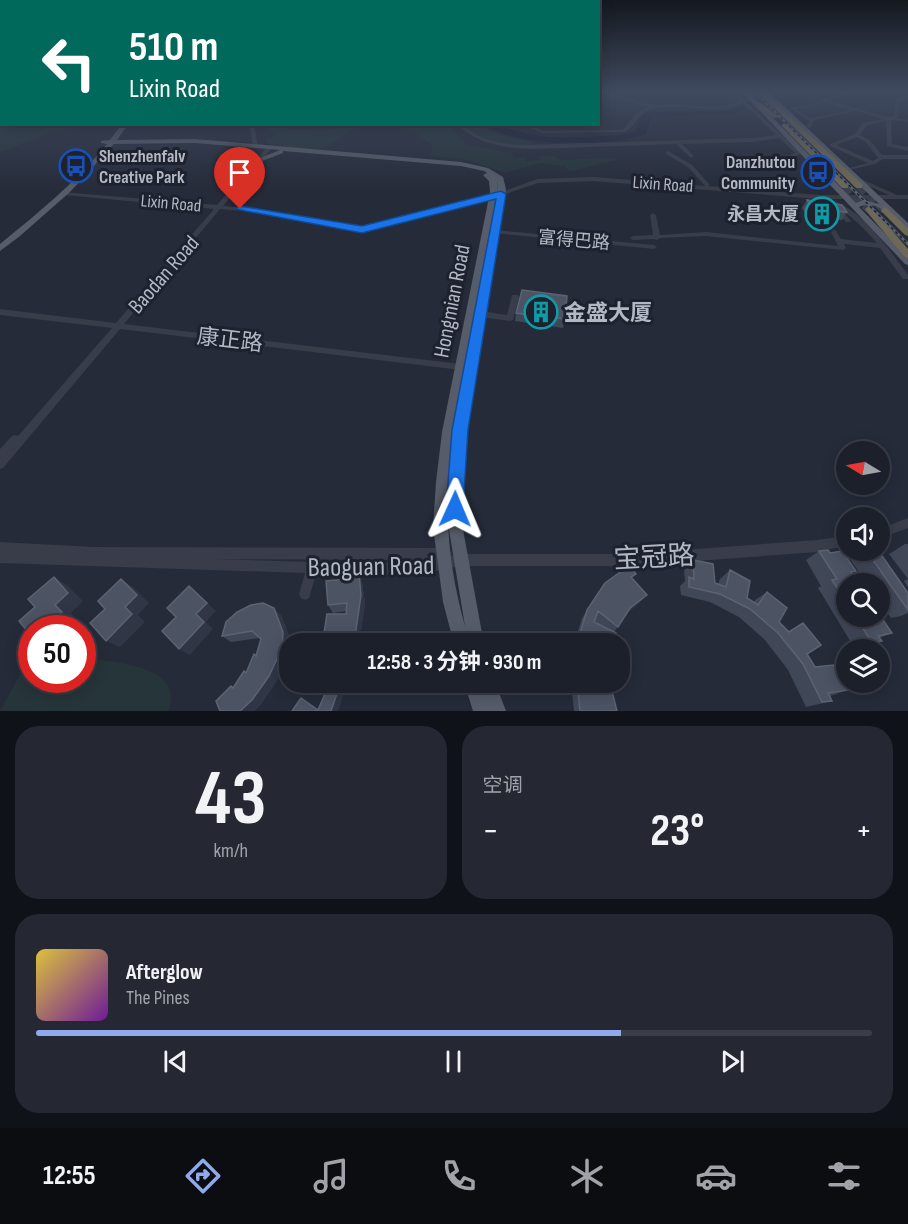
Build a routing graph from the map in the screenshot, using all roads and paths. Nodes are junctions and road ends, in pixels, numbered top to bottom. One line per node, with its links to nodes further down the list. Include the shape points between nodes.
1 (629, 125): 17 (street, via 623,131)
2 (773, 125): 19 (street)
3 (778, 125): 19 (main road)
4 (781, 125): 19 (highway)
5 (800, 125): 16 (highway)
6 (809, 125): 16 (street)
7 (864, 125): 18 (street)
8 (889, 125): 23 (street, via 890,145)
9 (116, 126): 21 (main road)
10 (123, 126): 21 (main road)
11 (252, 126): 24 (street)
12 (460, 126): 22 (street, via 475,138 495,144)
13 (527, 126): 15 (street)
14 (540, 126): 15 (street)
15 (535, 129): 17 (street)
16 (807, 131): 33 (main road); 35 (highway)
17 (543, 132): 22 (street)
18 (857, 135): 25 (street, via 829,145); 29 (street, via 868,141)
19 (787, 136): 20 (street); 28 (street, via 798,153); 37 (highway)
20 (677, 142): 22 (street); 27 (street)
21 (108, 143): 24 (main road, via 167,140); 39 (main road); 63 (main road)
22 (541, 148)
23 (908, 149)
24 (261, 151): 42 (main road, via 475,170 493,180); 42 (main road, via 478,167 497,175 502,184); 50 (street, Baodan Road)
25 (845, 151): 31 (street); 32 (street, via 839,153)
26 (668, 153): 36 (street, via 690,166)
27 (691, 156)
28 (790, 157)
29 (880, 157): 30 (street); 31 (street)
30 (908, 157)
31 (873, 163): 32 (street)
32 (865, 165): 33 (street)
33 (847, 170): 35 (main road)
34 (640, 182): 36 (street, Lixin Road); 38 (street, Lixin Road); 42 (street, Lixin Road, via 547,180)
35 (859, 184): 37 (main road, via 856,193); 40 (street); 46 (main road)
36 (707, 185): 38 (street, Lixin Road)
37 (838, 186): 44 (street); 45 (main road)
38 (735, 189): 43 (street, Lixin Road); 44 (street, Lixin Road)
39 (64, 193): 50 (street, Lixin Road); 67 (main road)
40 (894, 195): 41 (street, Lixin Road); 46 (street, Lixin Road); 51 (street, via 887,204)
41 (908, 195)
42 (497, 196): 50 (street, Lixin Road, via 362,230 278,213); 57 (main road, Hongmian Road); 75 (main road, Hongmian Road)
43 (804, 196): 44 (street, Lixin Road); 47 (street)
44 (823, 197): 45 (street, Lixin Road); 52 (street); 65 (street, via 848,210)
45 (846, 197): 46 (street, Lixin Road); 49 (main road)
46 (874, 197): 51 (main road)
47 (810, 205)
48 (818, 206): 54 (street, via 840,210)
49 (855, 206): 51 (main road, via 864,202); 52 (main road)
50 (218, 207): 74 (street, Baodan Road)
51 (888, 210): 56 (main road); 59 (highway)
52 (865, 211): 68 (highway); 69 (main road)
53 (653, 215): 62 (street)
54 (848, 221)
55 (696, 223): 60 (street)
56 (908, 227)
57 (495, 232): 66 (street, 富得巴路); 73 (main road, Hongmian Road)
58 (834, 232): 64 (street)
59 (908, 232)
60 (699, 234): 62 (street); 64 (street, via 843,248)
61 (633, 238): 62 (street)
62 (657, 238)
63 (0, 240)
64 (839, 241): 65 (street)
65 (882, 246): 70 (street)
66 (654, 247)
67 (0, 248)
68 (908, 255)
69 (908, 262)
70 (906, 278)
71 (515, 297): 73 (street, via 510,318)
72 (0, 312): 74 (street, 康正路)
73 (480, 314): 83 (main road, Hongmian Road, via 456,466)
74 (116, 326): 75 (street, 康正路); 76 (street, Baodan Road); 77 (street, Baodan Road)
75 (461, 367): 83 (main road, Hongmian Road, via 442,482 440,527)
76 (0, 456)
77 (0, 465)
78 (908, 524): 79 (street)
79 (890, 530)
80 (836, 543): 83 (street, 宝冠路, via 629,560)
81 (0, 548): 83 (street, Baoguan Road)
82 (0, 557): 84 (street, Baoguan Road)
83 (450, 559): 84 (street, Baoguan Road, via 418,569); 86 (main road, Hongmian Road); 87 (main road, Hongmian Road)
84 (312, 568): 85 (street)
85 (305, 594)
86 (460, 633)
87 (473, 633)
88 (476, 693): 90 (main road)
89 (491, 693): 91 (main road)
90 (482, 711)
91 (497, 711)

